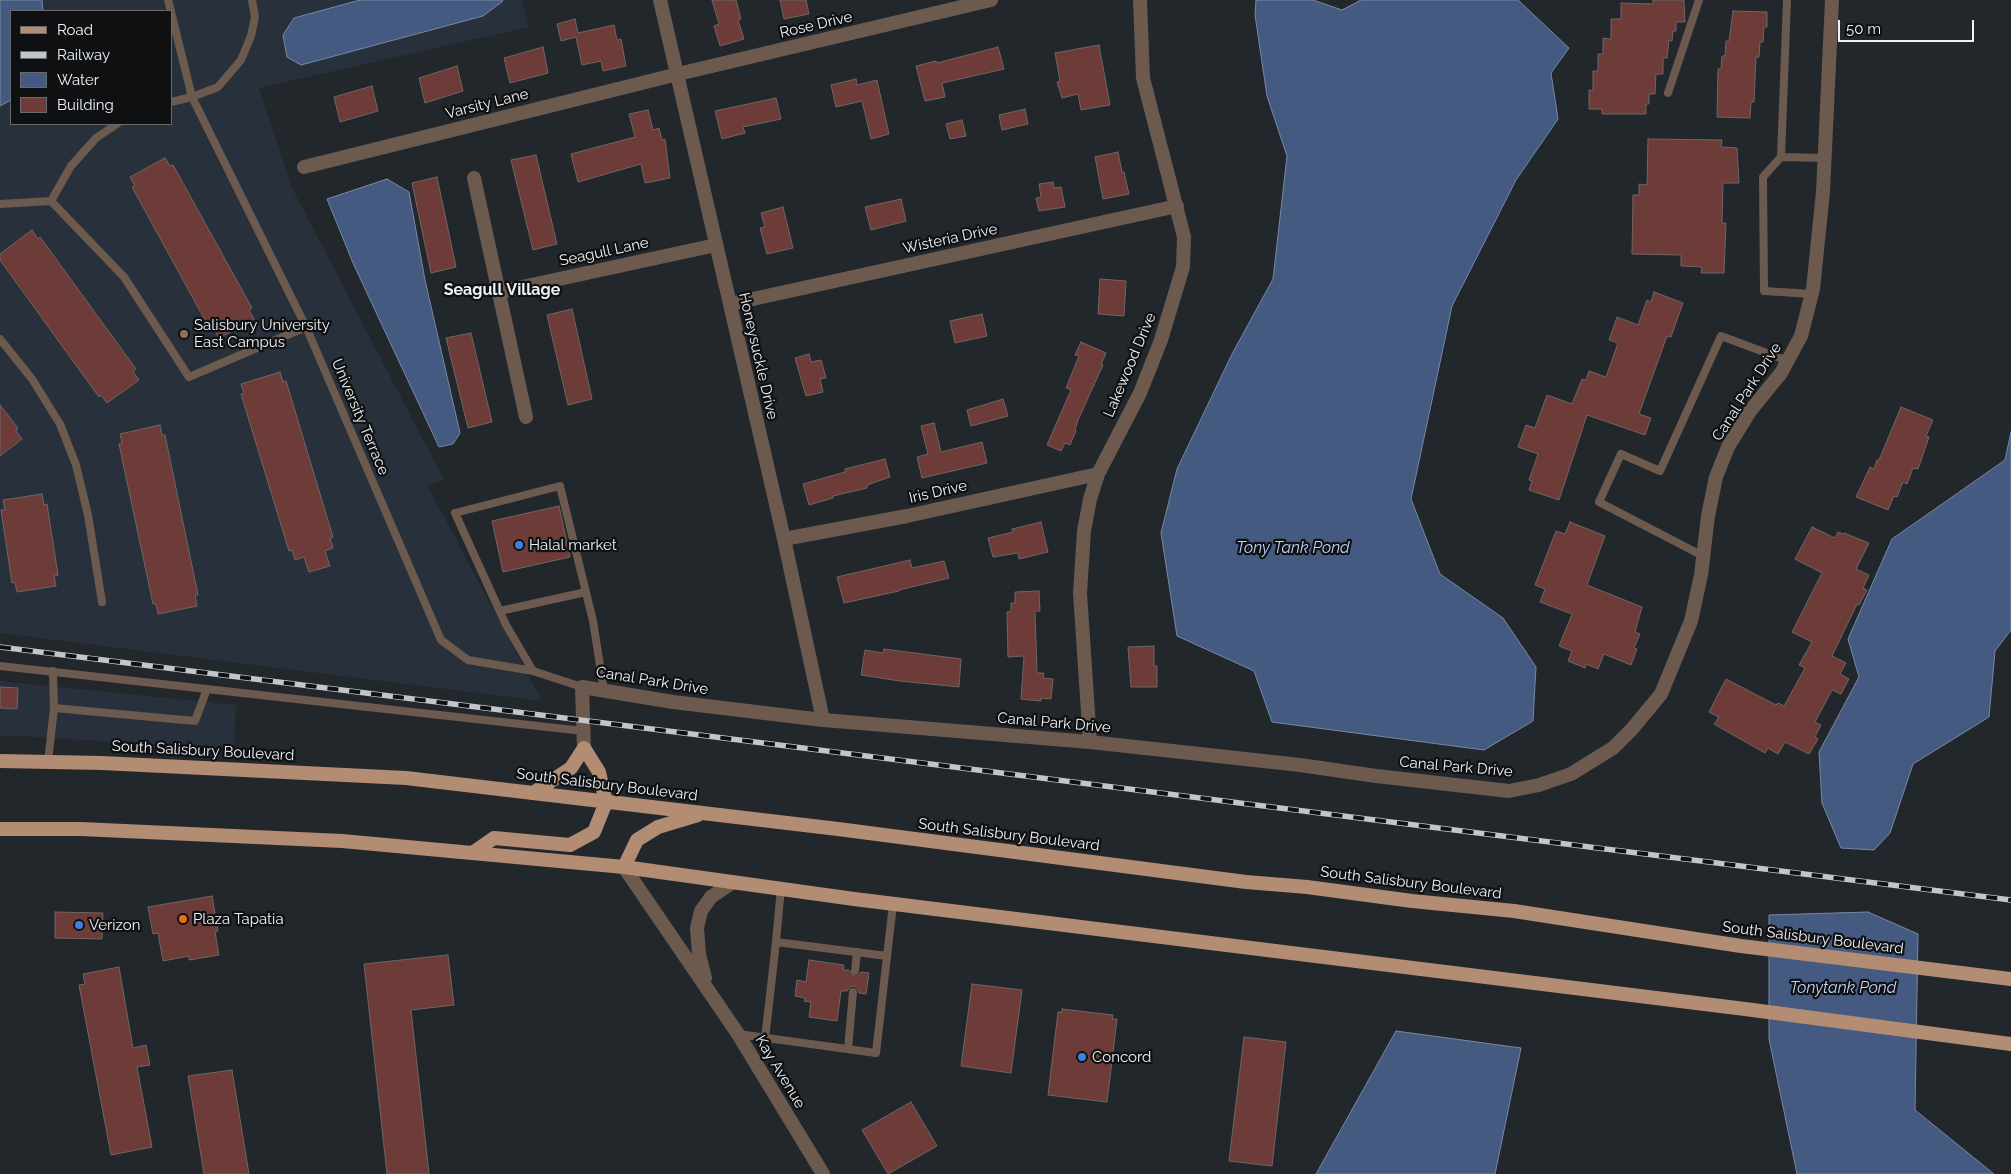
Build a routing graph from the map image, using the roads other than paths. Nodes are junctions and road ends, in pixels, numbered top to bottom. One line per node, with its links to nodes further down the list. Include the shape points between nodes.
1 (252, 0): 11 (lane, via 255,17 241,60 218,87)
2 (660, 0): 9 (street, Honeysuckle Drive)
3 (991, 0): 9 (street, Rose Drive)
4 (1140, 0): 20 (street, Lakewood Drive, via 1143,78)
5 (1699, 0): 10 (lane)
6 (1787, 0): 14 (lane)
7 (1832, 0): 15 (street, Canal Park Drive)
8 (172, 15): 11 (lane, University Terrace)
9 (678, 74): 16 (street, Varsity Lane); 21 (street, Honeysuckle Drive)
10 (1668, 93)
11 (192, 97): 12 (lane); 25 (lane, University Terrace)
12 (172, 102)
13 (116, 125): 18 (lane, via 96,138 71,166)
14 (1781, 157): 15 (lane); 23 (lane, via 1763,177 1764,291)
15 (1824, 158): 23 (street, Canal Park Drive)
16 (304, 167)
17 (474, 178): 22 (street)
18 (51, 201): 19 (lane); 25 (lane, via 124,278 189,377)
19 (0, 204)
20 (1177, 206): 24 (street, Wisteria Drive); 29 (street, Lakewood Drive, via 1184,237 1176,292 1140,393)
21 (716, 245): 22 (street, Seagull Lane); 24 (street, Honeysuckle Drive)
22 (499, 292): 28 (street)
23 (1812, 294): 27 (street, Canal Park Drive, via 1801,336)
24 (730, 304): 30 (street, Honeysuckle Drive)
25 (306, 327): 36 (lane, University Terrace, via 441,640 468,660)
26 (0, 339): 33 (lane, via 37,387 60,424 76,465)
27 (1788, 360): 31 (street, Canal Park Drive, via 1781,374 1750,411 1725,454 1716,476); 31 (lane, via 1720,336 1660,470 1621,454 1599,502)
28 (526, 417)
29 (1098, 474): 30 (street, Iris Drive, via 908,516); 44 (street, Lakewood Drive, via 1084,531 1080,592)
30 (784, 539): 42 (street, Honeysuckle Drive)
31 (1703, 556): 44 (street, Canal Park Drive, via 1691,621 1660,694 1632,730 1613,748 1571,774 1539,784 1509,791 1300,764)
32 (586, 592): 34 (lane); 34 (lane, via 560,486 456,513); 40 (lane)
33 (102, 602)
34 (500, 611): 36 (lane)
35 (0, 666): 37 (lane)
36 (534, 671): 38 (lane, University Terrace)
37 (52, 672): 39 (lane); 41 (lane)
38 (582, 687): 40 (street, Canal Park Drive); 43 (street, Canal Park Drive)
39 (207, 689): 41 (lane, via 195,721); 43 (lane)
40 (604, 691): 42 (street, Canal Park Drive)
41 (54, 708): 47 (lane)
42 (823, 720): 44 (street, Canal Park Drive)
43 (583, 731): 45 (street, Canal Park Drive)
44 (1090, 742)
45 (584, 748): 48 (main road, via 571,768); 49 (main road, via 599,772)
46 (0, 761): 47 (main road, South Salisbury Boulevard)
47 (48, 762): 48 (main road, South Salisbury Boulevard, via 406,778)
48 (532, 793): 49 (main road, South Salisbury Boulevard)
49 (606, 802): 50 (main road, South Salisbury Boulevard); 52 (main road, via 594,832 570,845 494,838)
50 (704, 813): 53 (main road, via 658,827 637,840); 61 (main road, South Salisbury Boulevard, via 1246,882 1514,911 1741,946)
51 (0, 829): 52 (main road, via 81,829 342,841)
52 (474, 852): 53 (main road)
53 (624, 867): 54 (main road); 62 (street, Kay Avenue)
54 (733, 882): 55 (main road); 62 (street, Kay Avenue, via 711,897 701,911 697,928 699,954)
55 (781, 888): 56 (main road); 57 (lane)
56 (893, 904): 59 (lane); 66 (main road)
57 (776, 942): 58 (lane); 65 (lane)
58 (857, 952): 59 (lane); 60 (lane)
59 (887, 956): 67 (lane, via 876,1054)
60 (855, 971)
61 (2011, 979)
62 (708, 988): 64 (street, Kay Avenue)
63 (853, 992): 67 (lane)
64 (738, 1034): 65 (lane); 68 (street, Kay Avenue)
65 (765, 1038): 67 (lane)
66 (2011, 1044)
67 (848, 1050)
68 (823, 1174)

